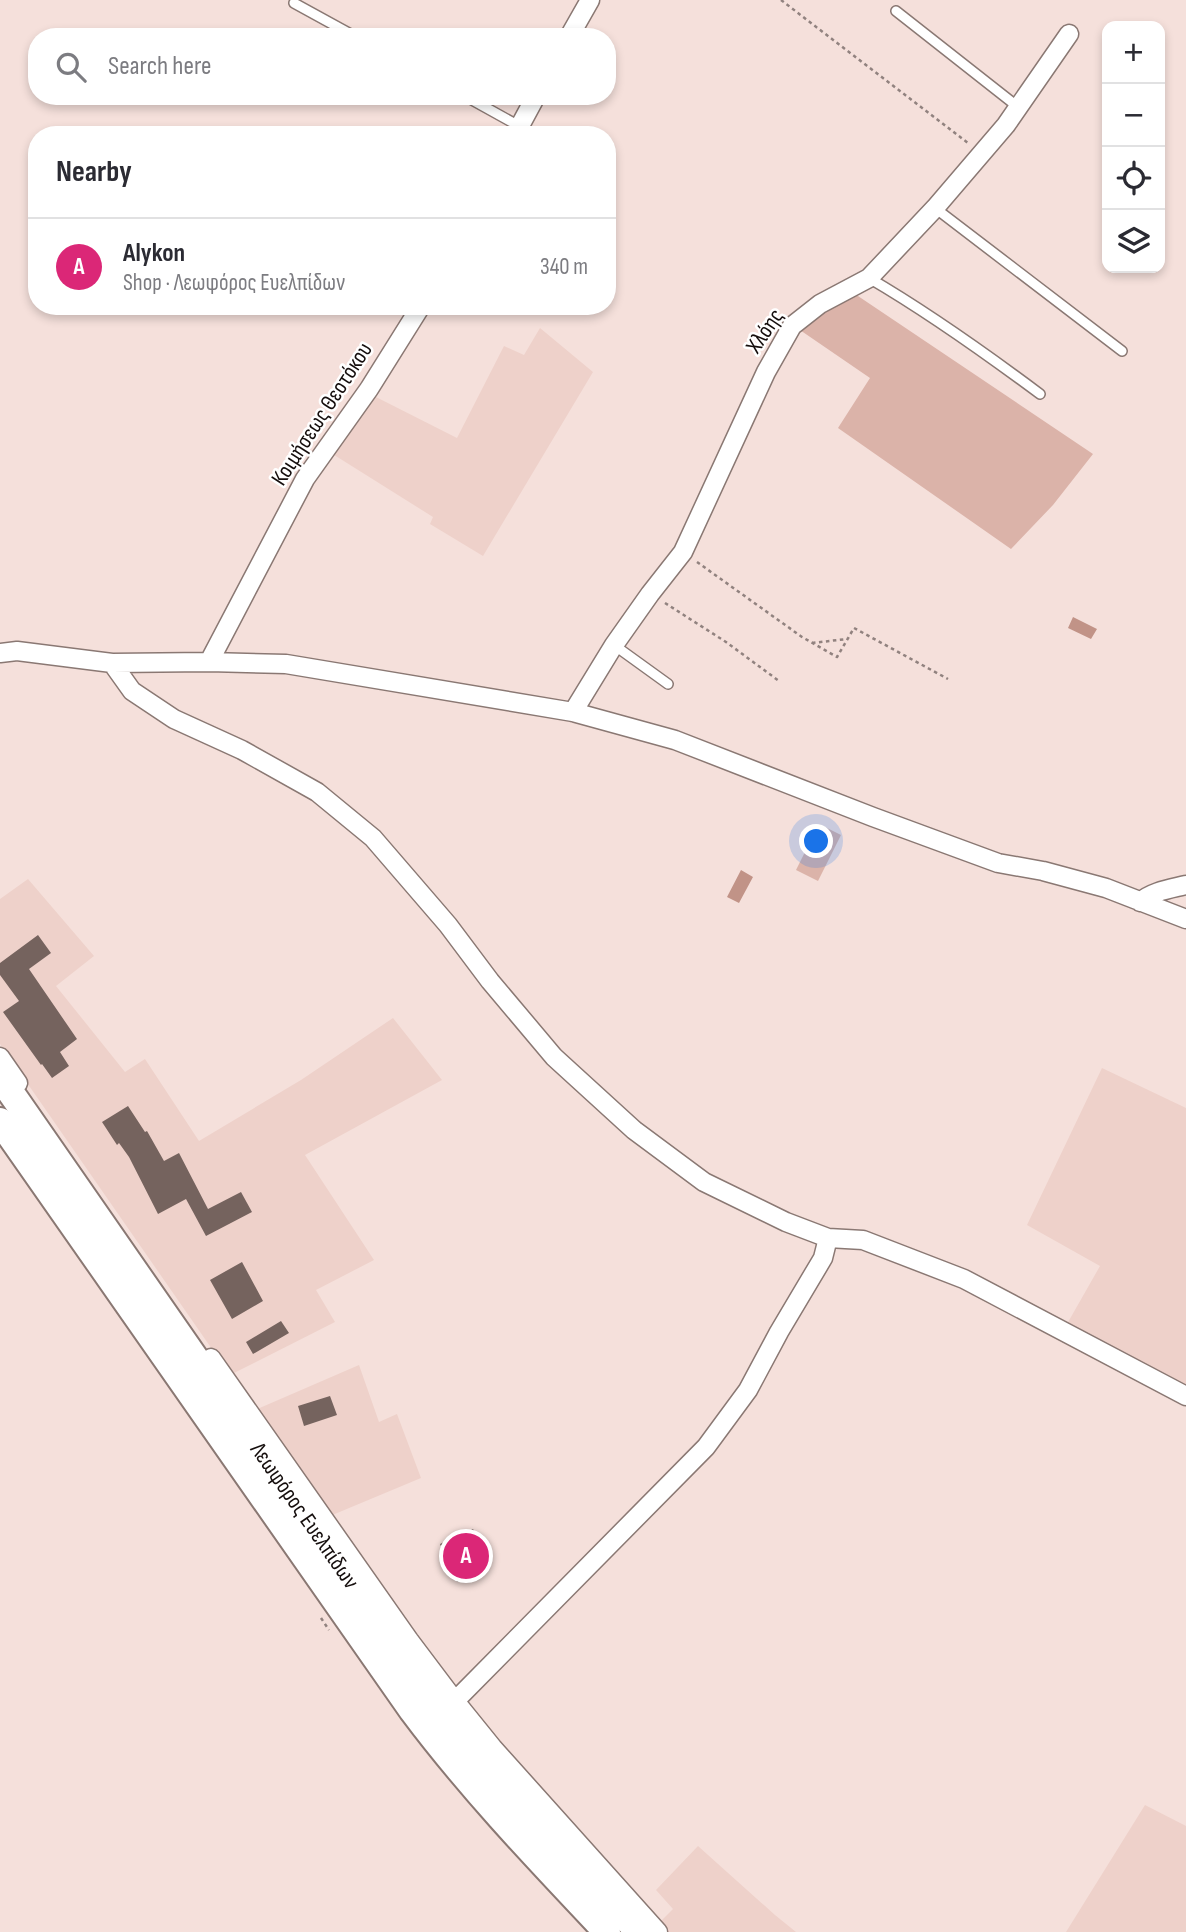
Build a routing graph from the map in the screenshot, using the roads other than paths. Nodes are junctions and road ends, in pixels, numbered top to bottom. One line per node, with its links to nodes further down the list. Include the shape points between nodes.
1 (590, 0): 5 (street)
2 (294, 3): 4 (lane)
3 (896, 11): 9 (lane)
4 (340, 28)
5 (574, 28)
6 (1069, 34): 9 (street, Χλόης)
7 (479, 105): 10 (lane)
8 (531, 105): 11 (street)
9 (1018, 107): 12 (street, Χλόης)
10 (511, 126)
11 (519, 126)
12 (935, 208): 13 (street, Χλόης); 15 (lane)
13 (869, 278): 16 (lane, via 982,350); 17 (street, Χλόης, via 820,304 792,326 683,552)
14 (415, 315): 19 (street, Κοιμήσεως Θεοτόκου, via 305,479)
15 (1122, 351)
16 (1040, 394)
17 (614, 645): 21 (lane); 22 (street, Χλόης)
18 (0, 653): 20 (street, via 17,651)
19 (209, 662): 20 (street); 22 (street, via 286,664)
20 (112, 663): 29 (street, via 132,691 174,719 317,792 373,838 554,1057 634,1130 704,1182)
21 (668, 684)
22 (573, 712): 24 (street, via 675,740 998,863 1093,885)
23 (1186, 885): 24 (street, via 1156,892)
24 (1140, 902): 25 (street)
25 (1186, 919)
26 (0, 1056): 31 (street)
27 (0, 1077): 33 (main road, Λεωφόρος Ευελπίδων, via 455,1729)
28 (0, 1121): 32 (main road, Λεωφόρος Ευελπίδων, via 428,1732 480,1796)
29 (828, 1238): 30 (street, via 863,1240 964,1279); 31 (street, via 823,1258 748,1390 706,1447)
30 (1186, 1396)
31 (455, 1702): 34 (street)
32 (607, 1932)
33 (639, 1932)
34 (658, 1932)

